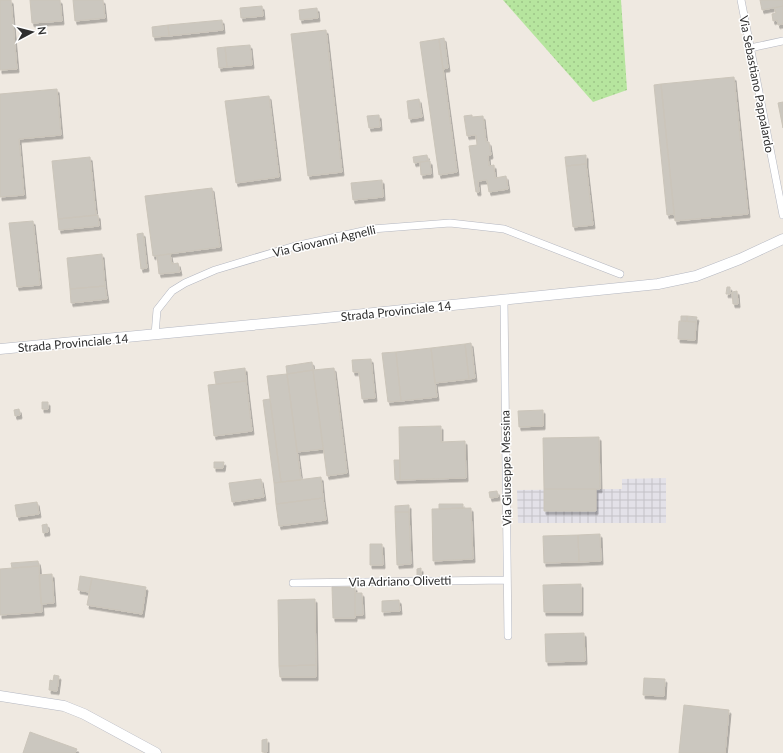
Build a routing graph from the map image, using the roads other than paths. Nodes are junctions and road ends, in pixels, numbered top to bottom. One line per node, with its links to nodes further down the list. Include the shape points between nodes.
1 (741, 0): 3 (street, Via Sebastiano Pappalardo)
2 (783, 41): 3 (street)
3 (750, 48): 4 (street, Via Sebastiano Pappalardo)
4 (783, 215)
5 (783, 239): 7 (street, Strada Provinciale 14, via 696,276 658,284)
6 (620, 274): 8 (street, Via Giovanni Agnelli, via 504,229 450,223 372,229 295,246 214,270 185,283 172,291 157,310)
7 (504, 300): 8 (street, Strada Provinciale 14); 10 (street, Via Giuseppe Messina)
8 (155, 335): 9 (street, Strada Provinciale 14)
9 (0, 349)
10 (507, 580): 11 (street, Via Adriano Olivetti); 12 (street, Via Giuseppe Messina)
11 (293, 583)
12 (508, 636)
13 (0, 696): 14 (street, via 64,706)
14 (156, 753)

